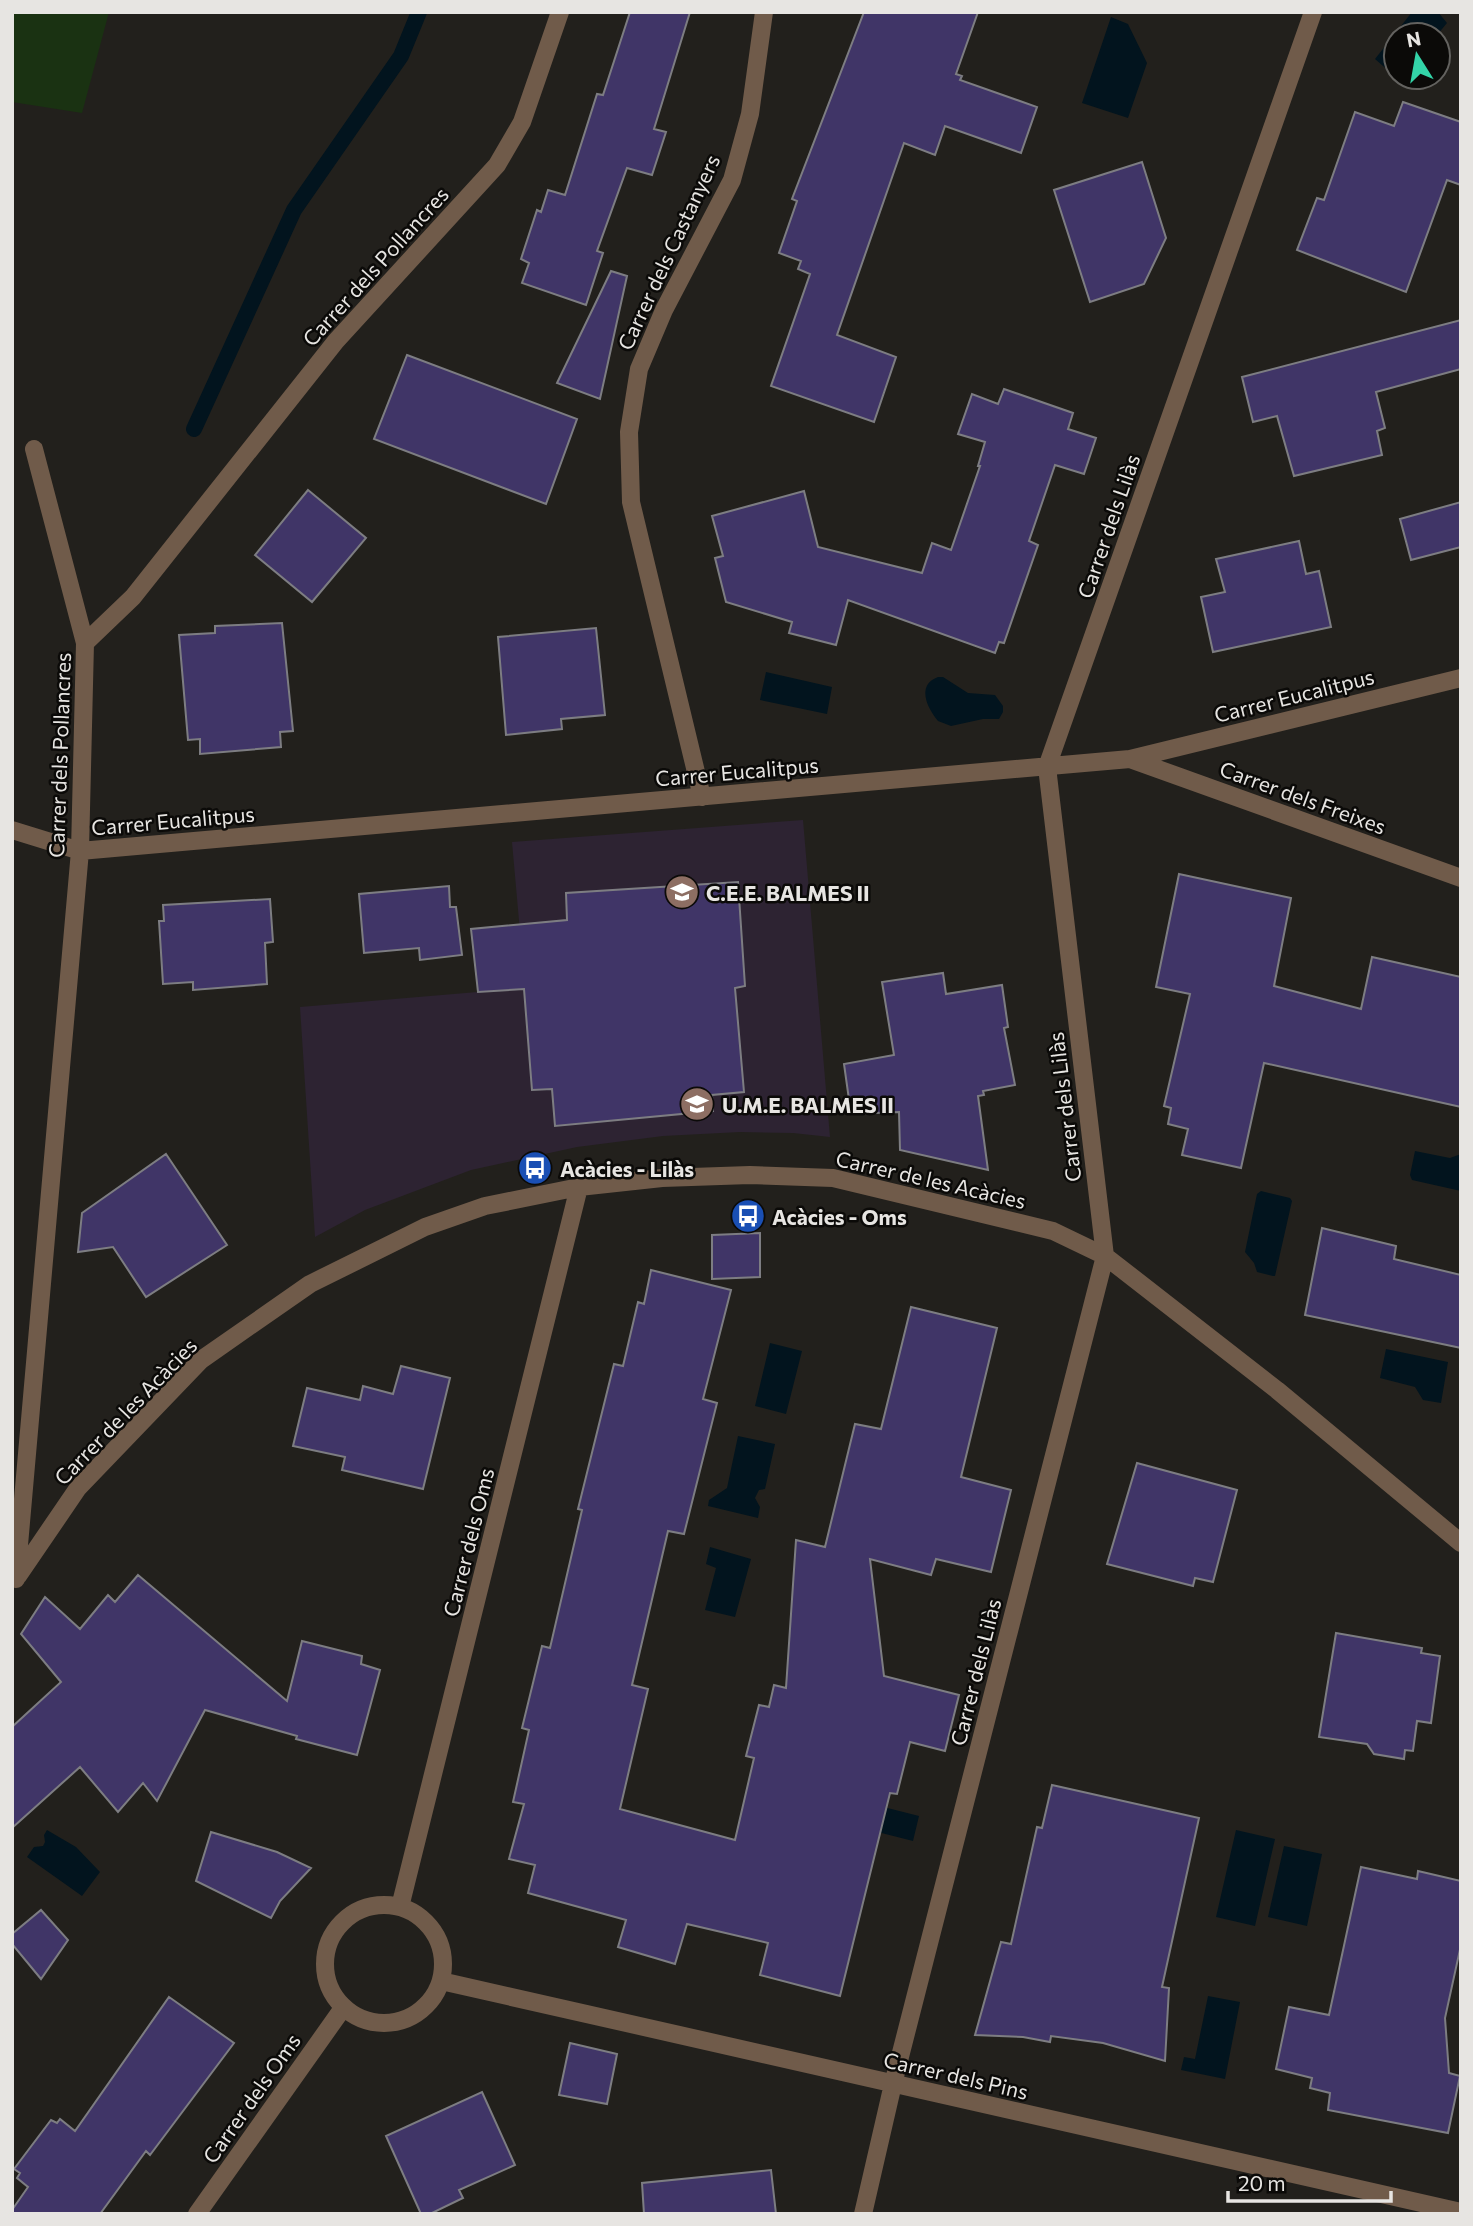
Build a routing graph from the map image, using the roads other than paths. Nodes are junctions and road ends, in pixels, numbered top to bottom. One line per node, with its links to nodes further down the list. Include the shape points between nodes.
1 (560, 12): 5 (street, Carrer dels Pollancres, via 523,122 497,165 336,341 133,597)
2 (764, 12): 9 (street, Carrer dels Castanyers, via 750,114 732,180 664,310 639,369 629,432 631,502)
3 (1313, 12): 8 (street, Carrer dels Lilàs)
4 (34, 449): 5 (street)
5 (85, 643): 11 (street, Carrer dels Pollancres)
6 (1461, 678): 7 (street, Carrer Eucalitpus)
7 (1130, 759): 8 (street, Carrer Eucalitpus); 12 (street, Carrer dels Freixes)
8 (1047, 767): 9 (street, Carrer Eucalitpus); 14 (street, Carrer dels Lilàs)
9 (702, 797): 11 (street, Carrer Eucalitpus)
10 (12, 830): 11 (street, Carrer Eucalitpus)
11 (80, 851): 16 (street, Carrer dels Pollancres)
12 (1461, 878)
13 (579, 1187): 14 (street, Carrer de les Acàcies, via 662,1178 834,1178 1053,1231); 16 (street, Carrer de les Acàcies, via 485,1206 425,1227 310,1284 254,1321 201,1360 78,1488); 17 (street, Carrer dels Oms)
14 (1105, 1256): 15 (street, Carrer de les Acàcies, via 1277,1390); 20 (street, Carrer dels Lilàs)
15 (1461, 1543)
16 (14, 1581)
17 (400, 1907): 18 (street, via 431,1927 444,1962); 19 (street, via 360,1909 332,1934 324,1973)
18 (441, 1981): 19 (street, via 418,2014 399,2022 379,2024); 20 (street, Carrer dels Pins)
19 (343, 2008): 22 (street, Carrer dels Oms)
20 (893, 2084): 21 (street, Carrer dels Pins); 23 (street, Carrer dels Lilàs)
21 (1461, 2212)
22 (197, 2214)
23 (863, 2214)

